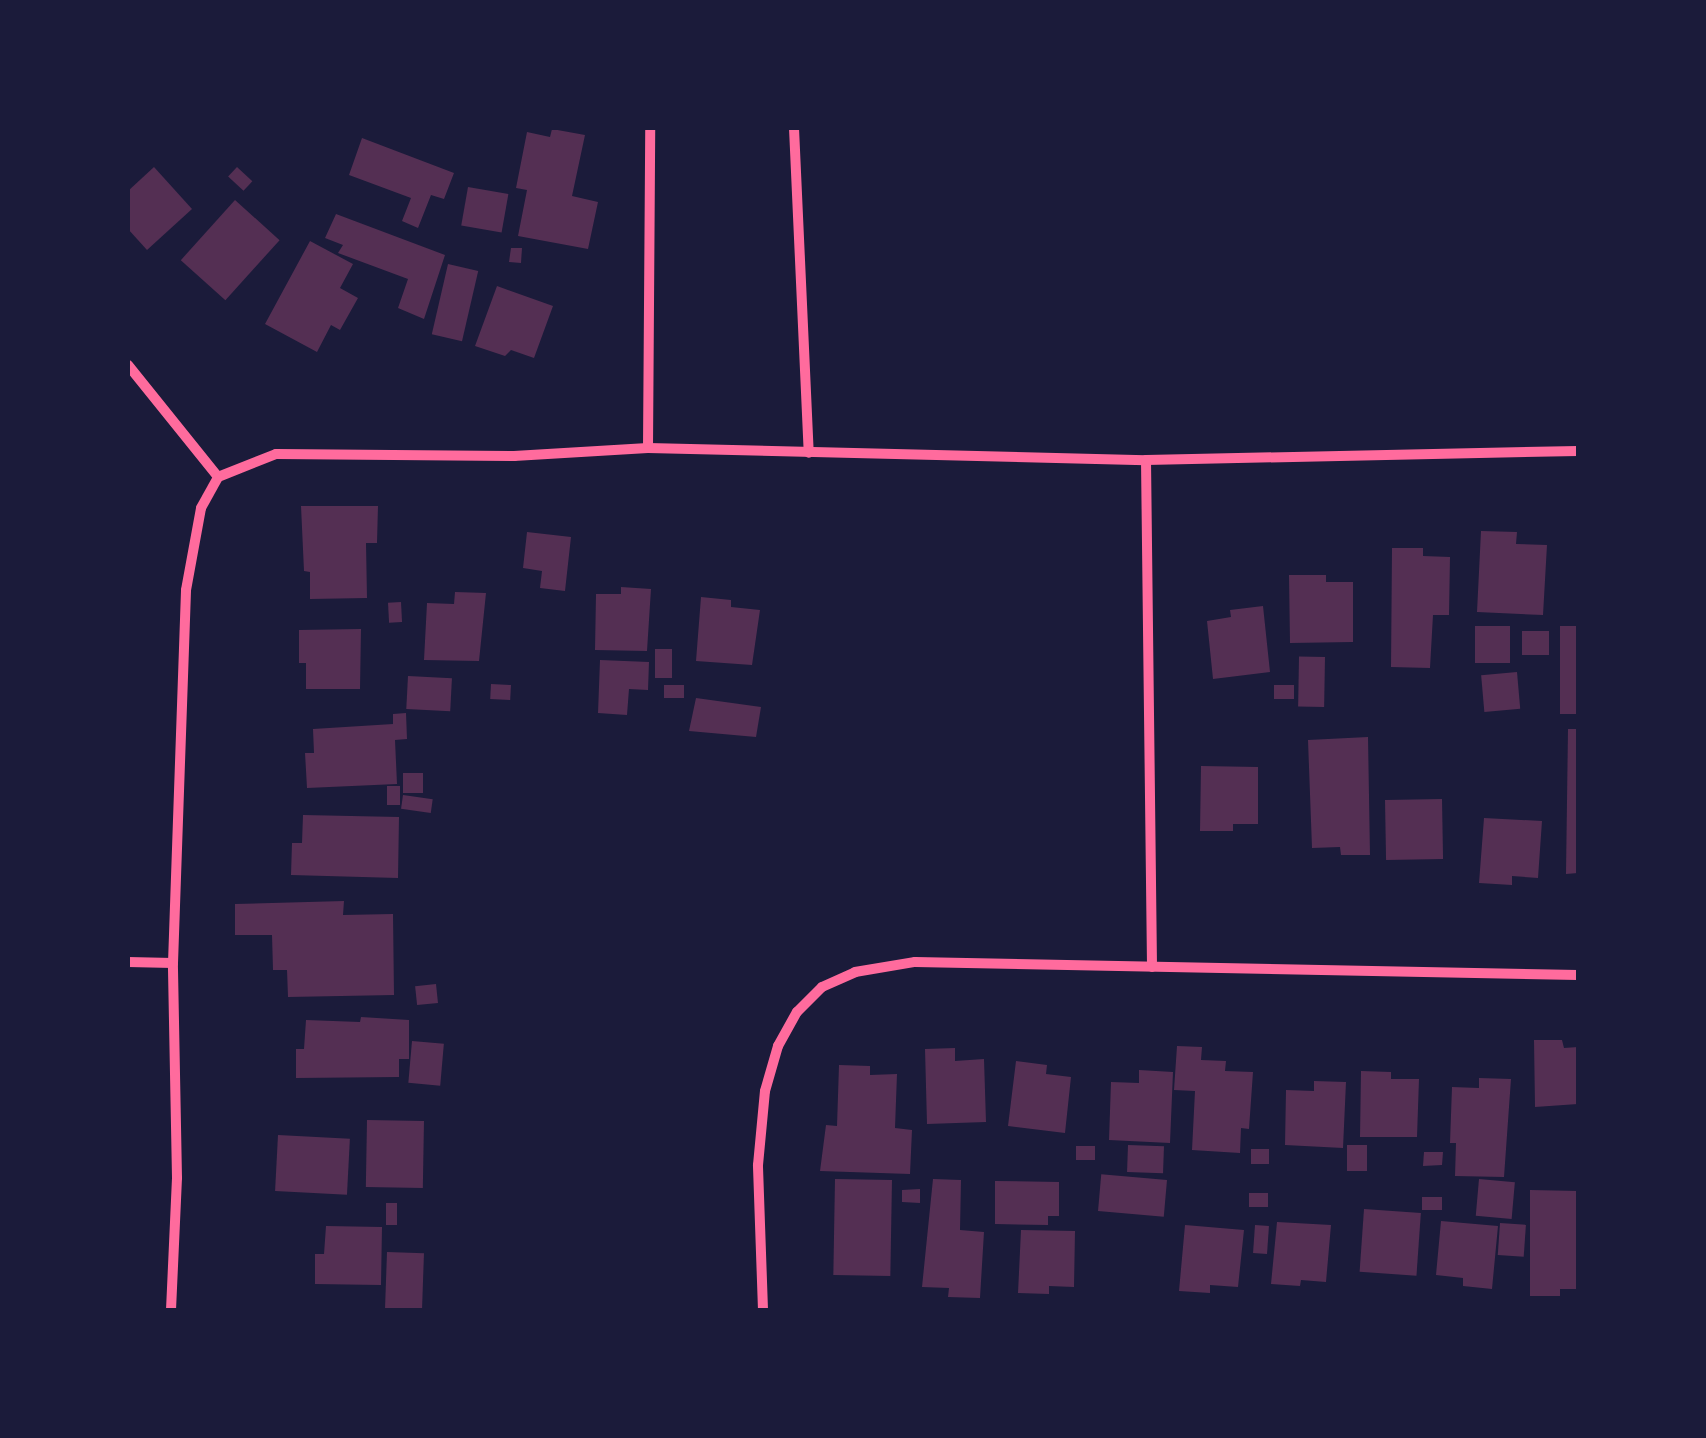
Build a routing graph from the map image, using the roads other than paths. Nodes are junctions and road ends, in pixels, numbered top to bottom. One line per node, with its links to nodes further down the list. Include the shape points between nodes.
1 (650, 128): 4 (street)
2 (794, 128): 6 (street)
3 (128, 365): 8 (street)
4 (648, 448): 6 (street); 8 (street, via 514,456 276,454)
5 (1578, 451): 7 (street)
6 (809, 453): 7 (street)
7 (1146, 460): 11 (street)
8 (218, 478): 10 (street, via 201,508 186,590)
9 (128, 962): 10 (street)
10 (173, 962): 13 (street, via 177,1178)
11 (1152, 968): 12 (street); 14 (street, via 915,962 855,972 822,987 778,1046 765,1091 758,1165)
12 (1578, 975)
13 (171, 1310)
14 (763, 1310)

